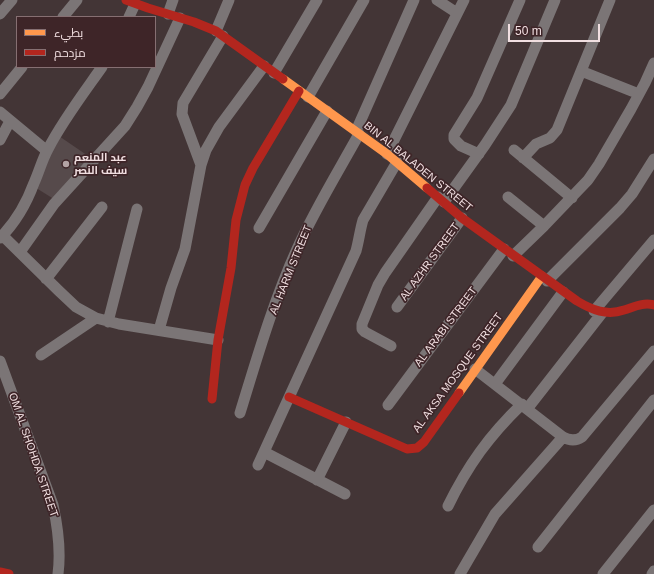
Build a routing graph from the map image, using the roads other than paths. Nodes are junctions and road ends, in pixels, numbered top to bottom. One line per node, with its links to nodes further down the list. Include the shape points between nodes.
1 (12, 0): 15 (street)
2 (77, 0): 17 (street)
3 (173, 0): 16 (street)
4 (229, 0): 20 (street)
5 (317, 0): 26 (street)
6 (364, 0): 28 (street)
7 (414, 0): 33 (street, AL HARM STREET)
8 (437, 0): 14 (street)
9 (464, 0): 14 (street)
10 (520, 0): 38 (street, via 477,98 454,135 457,143)
11 (555, 0): 38 (street, via 511,105)
12 (610, 0): 25 (street)
13 (131, 2): 16 (street, BIN AL BALADEN STREET); 18 (street)
14 (457, 13): 37 (street)
15 (0, 14)
16 (168, 14): 19 (street, BIN AL BALADEN STREET)
17 (64, 16)
18 (129, 16)
19 (180, 18): 20 (street, BIN AL BALADEN STREET, via 199,23); 53 (street, via 148,87 125,126 54,204)
20 (220, 34): 22 (street, BIN AL BALADEN STREET); 42 (street, via 181,109)
21 (654, 63): 29 (street, AL ARABI STREET)
22 (264, 66): 26 (street, BIN AL BALADEN STREET); 42 (street, via 212,138)
23 (21, 68): 27 (street)
24 (101, 68): 36 (street, via 60,126)
25 (582, 71): 29 (street); 39 (street, via 557,130 550,138 536,144)
26 (274, 73): 28 (street, BIN AL BALADEN STREET)
27 (0, 94)
28 (303, 94): 30 (street, BIN AL BALADEN STREET); 64 (street, via 253,168 245,185 236,220 231,268)
29 (639, 94): 44 (street, AL ARABI STREET, via 599,164)
30 (327, 111): 33 (street, BIN AL BALADEN STREET); 50 (street)
31 (0, 112): 32 (street)
32 (10, 121): 34 (street); 36 (street)
33 (358, 133): 37 (street, BIN AL BALADEN STREET); 76 (street, AL HARM STREET, via 297,249 279,293)
34 (0, 140)
35 (514, 150): 39 (street)
36 (47, 151): 51 (street, via 25,203)
37 (387, 154): 41 (street, BIN AL BALADEN STREET)
38 (479, 154): 45 (street)
39 (523, 158): 44 (street)
40 (654, 159): 55 (street, via 620,208)
41 (397, 162): 45 (street, BIN AL BALADEN STREET); 71 (street, via 363,220 356,251)
42 (201, 165): 63 (street, via 188,236)
43 (508, 197): 49 (street)
44 (572, 198): 49 (street, AL ARABI STREET)
45 (441, 199): 48 (street, BIN AL BALADEN STREET); 65 (street, via 385,273 362,324 365,332)
46 (102, 207): 56 (street)
47 (137, 209): 62 (street)
48 (462, 218): 54 (street, BIN AL BALADEN STREET); 59 (street, AL AZHR STREET)
49 (544, 226): 54 (street, AL ARABI STREET)
50 (259, 228)
51 (1, 237): 53 (street)
52 (654, 240): 60 (street)
53 (20, 252): 56 (street)
54 (509, 252): 55 (street, BIN AL BALADEN STREET); 74 (street, AL ARABI STREET)
55 (544, 278): 57 (street, BIN AL BALADEN STREET); 69 (street, AL AKSA MOSQUE STREET)
56 (46, 279): 61 (street, via 76,306)
57 (563, 292): 60 (street, BIN AL BALADEN STREET); 70 (street)
58 (653, 304): 60 (street, via 614,313)
59 (397, 307)
60 (598, 312): 75 (street)
61 (96, 318): 62 (street); 67 (street)
62 (108, 322): 63 (street)
63 (159, 330): 64 (street)
64 (218, 340): 72 (street)
65 (391, 346)
66 (654, 351): 78 (street, via 582,437 575,440)
67 (41, 355)
68 (0, 361): 89 (street, OM AL SHOHDA STREET, via 53,505 59,546)
69 (475, 369): 70 (street); 77 (street, AL AKSA MOSQUE STREET, via 424,442 417,448 407,449)
70 (495, 384): 75 (street)
71 (289, 397): 77 (street, AL AKSA MOSQUE STREET); 79 (street)
72 (212, 398)
73 (654, 400): 85 (street)
74 (388, 405)
75 (525, 407): 78 (street); 83 (street, via 504,422 476,456)
76 (240, 413)
77 (346, 422): 81 (street)
78 (563, 437): 90 (street, via 495,514)
79 (264, 452): 80 (street); 81 (street)
80 (258, 465)
81 (317, 480): 82 (street)
82 (345, 494)
83 (448, 506)
84 (654, 510): 91 (street)
85 (538, 546)
86 (654, 571): 92 (street)
87 (0, 572): 88 (street)
88 (9, 574)
89 (58, 574)
90 (460, 574)
91 (603, 574)
92 (652, 574)

